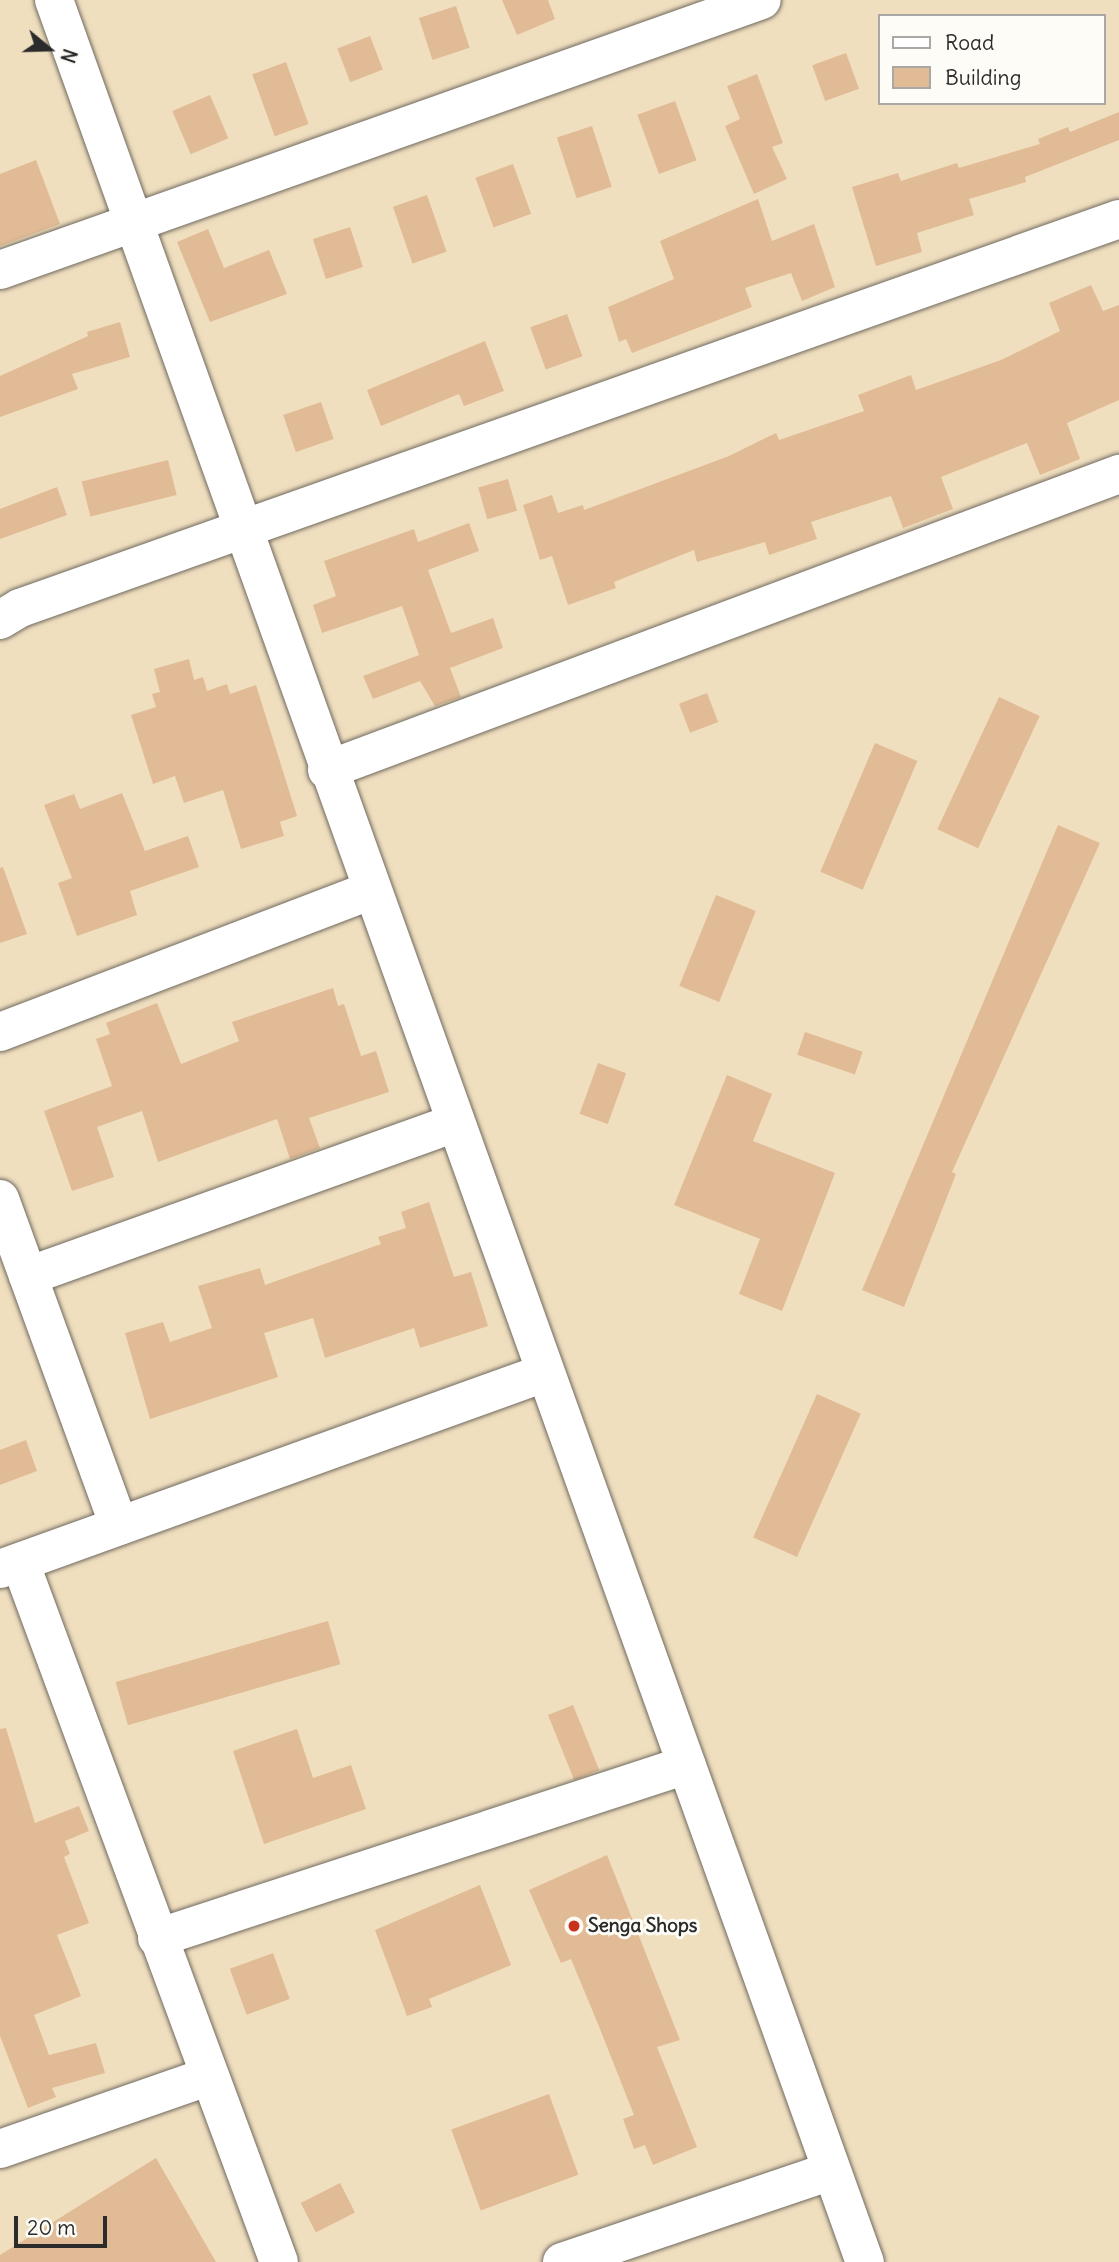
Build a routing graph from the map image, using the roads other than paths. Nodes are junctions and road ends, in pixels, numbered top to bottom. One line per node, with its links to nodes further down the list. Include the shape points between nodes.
1 (54, 0): 4 (street)
2 (762, 0): 4 (street)
3 (1119, 219): 7 (street)
4 (133, 220): 5 (street); 7 (street)
5 (0, 270)
6 (1119, 474): 9 (street)
7 (241, 530): 8 (street, via 20,608); 9 (street)
8 (0, 620)
9 (327, 770): 10 (street)
10 (370, 891): 11 (street); 12 (street)
11 (0, 1032)
12 (456, 1123): 14 (street); 15 (street)
13 (0, 1199): 14 (street)
14 (28, 1276): 16 (street)
15 (544, 1373): 16 (street); 18 (street)
16 (119, 1526): 17 (street)
17 (10, 1566): 19 (street)
18 (686, 1765): 19 (street); 22 (street)
19 (157, 1938): 20 (street)
20 (208, 2077): 21 (street); 23 (street)
21 (0, 2149)
22 (831, 2171): 24 (street); 25 (street)
23 (279, 2262)
24 (562, 2262)
25 (864, 2262)

